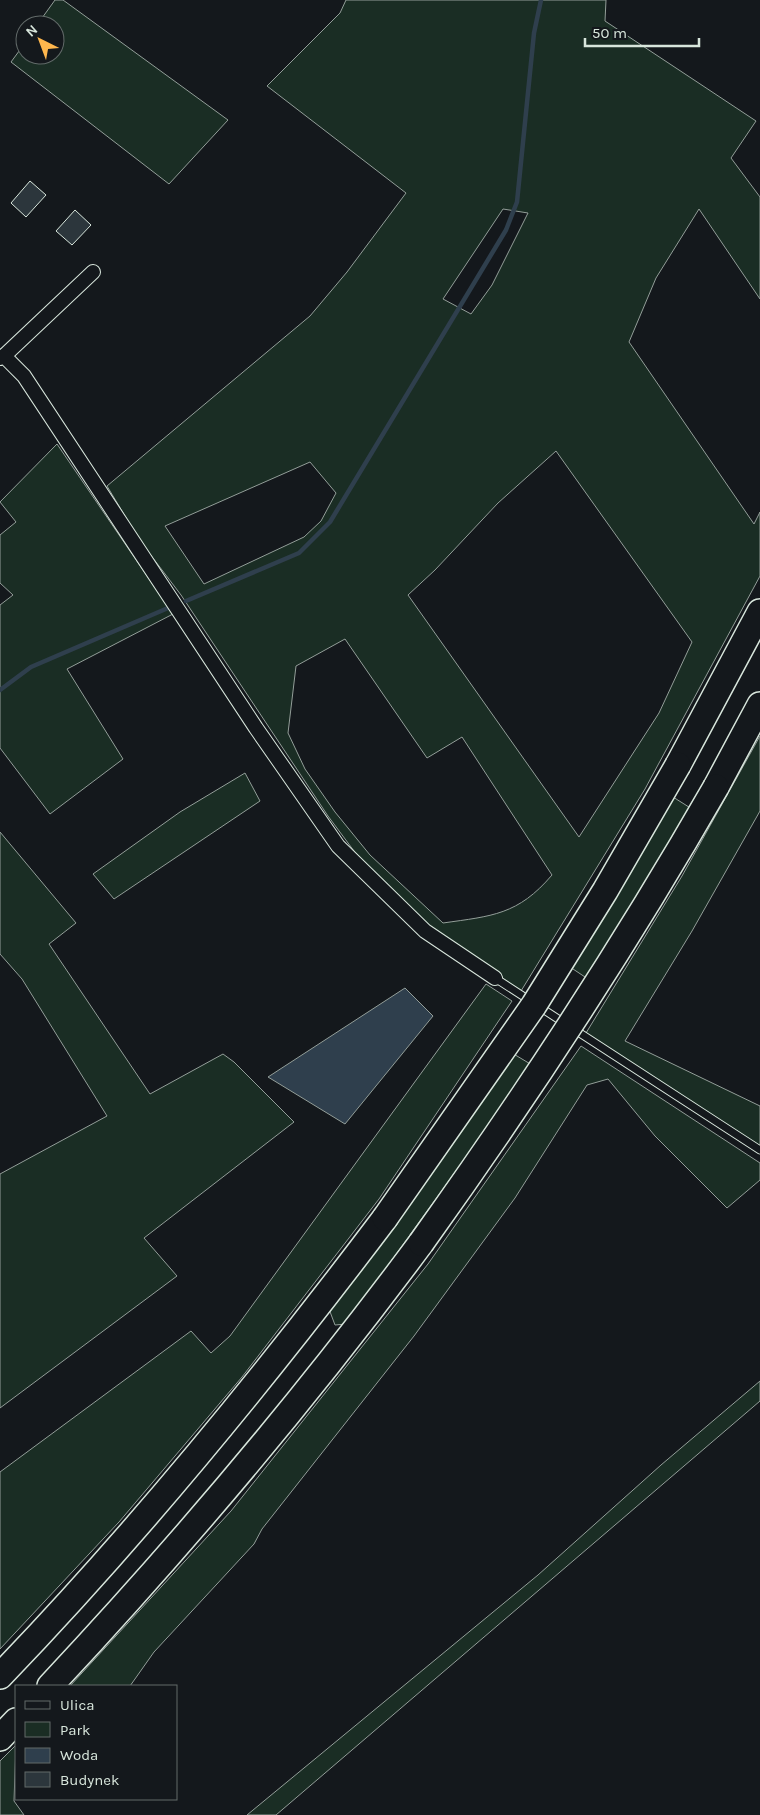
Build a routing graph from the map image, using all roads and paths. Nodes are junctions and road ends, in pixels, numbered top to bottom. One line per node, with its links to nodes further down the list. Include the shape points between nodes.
1 (93, 272): 2 (street)
2 (2, 357): 5 (street, via 24,376 256,728 338,846 425,930)
3 (760, 612): 7 (highway, bridge, via 678,765 605,891 534,1005 385,1218 173,1485)
4 (760, 705): 8 (highway, bridge, via 608,968 421,1243 226,1490)
5 (495, 978): 6 (lane)
6 (760, 1150)
7 (0, 1676)
8 (51, 1685)
9 (15, 1723): 10 (highway)
10 (0, 1738)

